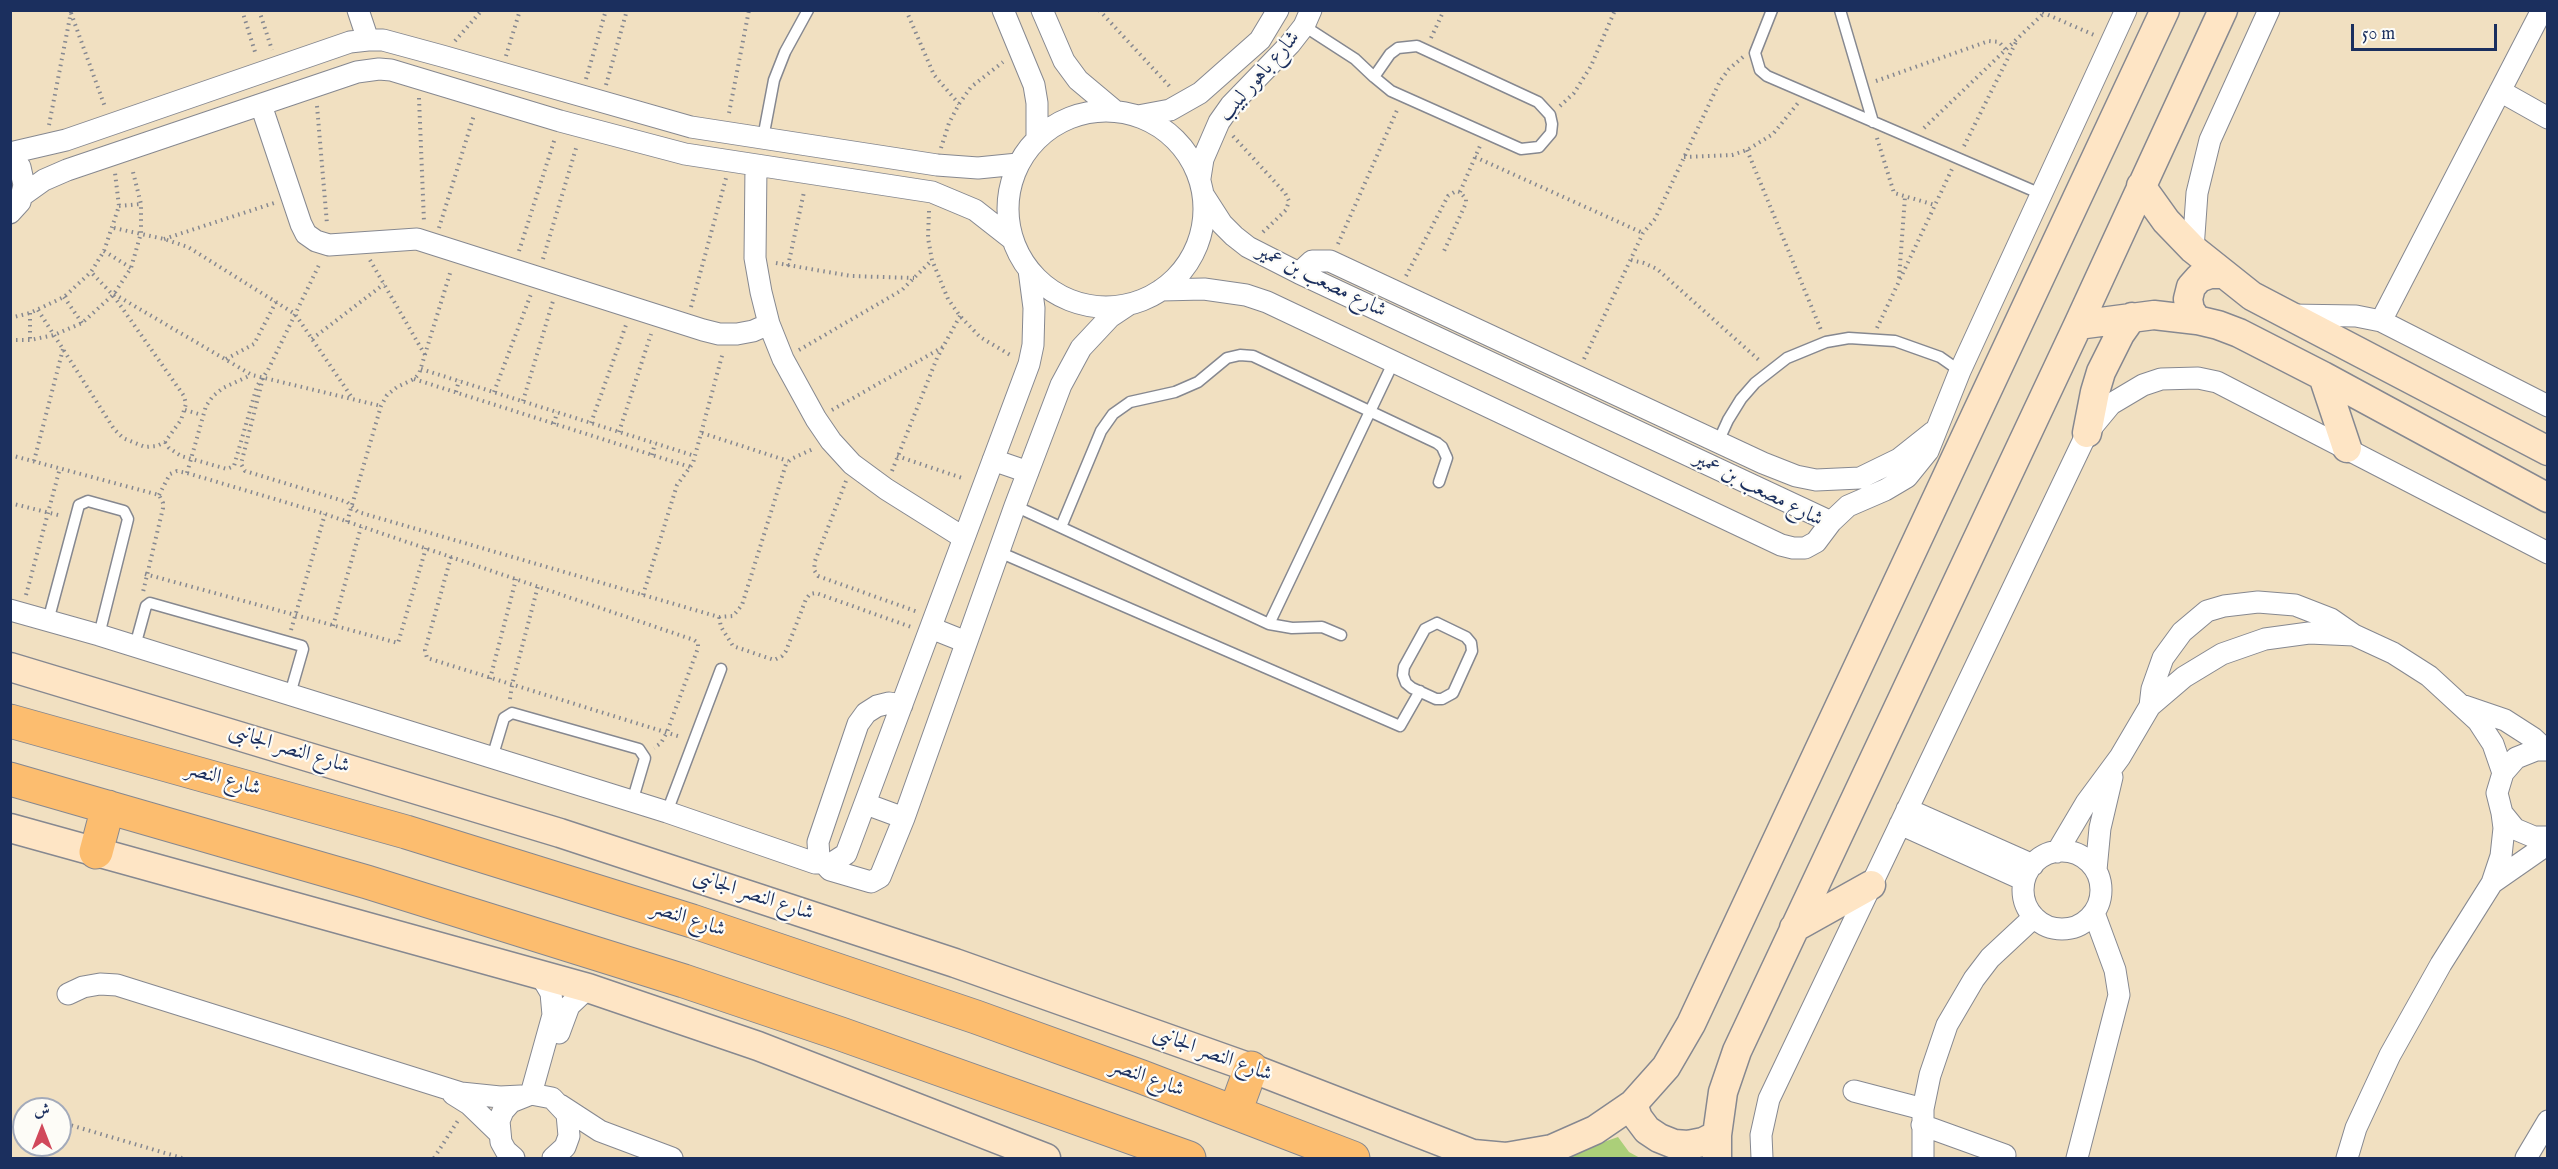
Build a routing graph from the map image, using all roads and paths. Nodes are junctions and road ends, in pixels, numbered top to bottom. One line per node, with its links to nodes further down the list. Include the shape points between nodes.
1 (58, 10): 27 (path)
2 (88, 10): 26 (path)
3 (242, 10): 39 (path)
4 (259, 10): 39 (path)
5 (358, 10): 31 (street)
6 (482, 10): 38 (path)
7 (520, 10): 40 (path)
8 (606, 10): 50 (path)
9 (627, 10): 50 (path)
10 (749, 10): 64 (path)
11 (808, 10): 66 (lane, via 774,80)
12 (906, 10): 52 (path, via 934,75)
13 (1003, 10): 37 (street)
14 (1099, 10): 51 (path)
15 (1278, 10): 51 (street, شارع باهور لبيب, via 1260,40)
16 (1444, 10): 34 (path)
17 (1615, 10): 56 (path, via 1591,66 1574,93)
18 (1772, 10): 36 (lane)
19 (1840, 10): 45 (lane)
20 (2037, 10): 29 (path)
21 (2126, 10): 33 (street)
22 (2164, 10): 285 (street, شارع النصر الجانبى, via 1691,1024 1666,1067)
23 (2223, 10): 81 (street)
24 (2269, 10): 102 (street, via 2210,140 2197,193)
25 (2542, 10): 46 (street)
26 (80, 11): 27 (path)
27 (71, 12): 62 (path); 69 (path)
28 (1046, 14): 54 (street, via 1064,61 1078,80)
29 (2043, 14): 32 (path); 33 (path)
30 (1307, 18): 41 (lane); 60 (street, شارع باهور لبيب, via 1290,44)
31 (368, 40): 38 (street, via 383,40); 39 (street, via 350,42)
32 (2017, 40): 35 (path); 75 (path)
33 (2112, 42): 85 (street)
34 (1425, 50): 41 (lane, via 1407,45 1398,48); 56 (lane, via 1538,102)
35 (2006, 50): 45 (path, via 1999,42 1989,41); 68 (path)
36 (1755, 53): 47 (lane, via 1760,70 1767,76); 74 (path, via 1741,58 1729,69)
37 (1022, 54): 52 (path, via 986,74); 67 (street, via 1034,85)
38 (442, 56): 40 (street)
39 (270, 70): 62 (street)
40 (500, 73): 44 (street)
41 (1374, 77): 49 (lane)
42 (418, 78): 43 (street, via 391,70 368,70); 48 (street); 99 (path)
43 (316, 86): 53 (street); 100 (path)
44 (544, 86): 50 (street); 55 (street)
45 (1862, 86): 61 (lane)
46 (2500, 91): 58 (street); 138 (street)
47 (1805, 93): 61 (lane); 70 (path, via 1773,135)
48 (480, 97): 55 (street); 99 (path)
49 (1403, 97): 65 (lane); 109 (path)
50 (591, 100): 64 (street)
51 (1185, 102): 57 (street, شارع باهور لبيب, via 1170,110)
52 (959, 104): 78 (path)
53 (261, 105): 71 (street); 88 (street)
54 (1115, 111): 57 (street); 67 (street, via 1065,119)
55 (535, 114): 59 (street)
56 (1550, 115): 65 (lane, via 1552,124 1546,141 1530,149 1521,149)
57 (1138, 116): 82 (street, via 1155,123 1182,147)
58 (2547, 118)
59 (560, 121): 63 (street); 112 (path)
60 (1219, 122): 82 (street, شارع باهور لبيب, via 1210,139); 101 (path, via 1289,201 1286,210)
61 (1873, 122): 68 (lane); 87 (path, via 1892,189)
62 (112, 124): 69 (street)
63 (582, 127): 76 (street); 117 (path)
64 (725, 133): 66 (street)
65 (1485, 133): 73 (path)
66 (763, 138): 78 (street)
67 (1037, 138): 77 (street)
68 (1912, 139): 75 (lane)
69 (45, 147): 72 (street)
70 (1747, 150): 74 (path, via 1732,155); 149 (path)
71 (119, 153): 86 (street, via 56,174); 89 (path, via 136,176); 91 (path)
72 (10, 155): 86 (street, via 23,176)
73 (1475, 157): 84 (path); 95 (path)
74 (1684, 157): 95 (path, via 1654,219)
75 (1958, 159): 85 (lane); 90 (path)
76 (730, 162): 79 (street); 141 (path)
77 (1018, 164): 78 (street, via 978,168); 97 (street, via 1008,201)
78 (937, 165)
79 (756, 166): 80 (street); 106 (street)
80 (808, 173): 83 (street); 110 (path)
81 (2141, 186): 102 (street); 142 (street)
82 (1202, 187): 101 (street, شارع مصعب بن عمير, via 1222,224); 122 (street, via 1203,223 1196,249 1187,265)
83 (932, 192): 97 (street, via 975,210); 107 (path, via 928,237)
84 (1460, 192): 105 (path, via 1466,203); 123 (path, via 1448,196)
85 (2041, 194): 159 (street)
86 (23, 195): 92 (street)
87 (1905, 197): 90 (path); 119 (path)
88 (292, 198): 96 (path); 100 (street, via 306,234)
89 (141, 204): 91 (path); 94 (path)
90 (1935, 205): 119 (path)
91 (119, 206): 93 (path)
92 (10, 213)
93 (114, 228): 94 (path); 103 (path)
94 (141, 233): 96 (path); 111 (path)
95 (1643, 233): 108 (path)
96 (164, 239): 126 (path, via 188,247)
97 (1012, 239): 113 (street)
98 (359, 242): 99 (street); 100 (street); 120 (path)
99 (429, 242): 104 (street)
100 (328, 245): 131 (path)
101 (1248, 247): 115 (street, شارع مصعب بن عمير)
102 (2193, 249): 116 (street)
103 (105, 251): 111 (path); 114 (path)
104 (456, 251): 112 (street); 152 (path)
105 (1444, 251)
106 (755, 258): 110 (path); 140 (street)
107 (932, 260): 118 (path); 134 (path, via 948,299)
108 (1631, 260): 158 (path, via 1656,269); 161 (path)
109 (1330, 261): 115 (street, via 1312,261); 123 (street)
110 (788, 267): 118 (path, via 851,276)
111 (131, 268): 124 (path)
112 (513, 269): 117 (street)
113 (1029, 270): 127 (street, via 1057,294 1073,301 1100,306); 156 (street, via 1034,308)
114 (91, 272): 124 (path); 125 (path)
115 (1299, 273): 213 (street, شارع مصعب بن عمير)
116 (2221, 274): 132 (street); 137 (street, via 2199,278 2191,287 2188,299)
117 (537, 277): 121 (street); 167 (path)
118 (915, 278): 153 (path, via 887,300)
119 (1899, 282): 145 (path)
120 (384, 284): 146 (path); 152 (path)
121 (559, 284): 128 (street); 169 (path)
122 (1161, 290): 127 (street); 155 (street, شارع مصعب بن عمير, via 1204,289 1267,302)
123 (1398, 292): 161 (street)
124 (114, 295): 139 (path); 154 (path); 172 (path, via 180,389)
125 (64, 297): 129 (path); 139 (path)
126 (276, 302): 131 (path); 154 (path, via 254,344)
127 (1128, 305): 200 (street, via 1095,332 1070,366)
128 (632, 307): 133 (street); 177 (path)
129 (38, 310): 130 (path); 144 (path)
130 (30, 313): 136 (path); 148 (path)
131 (296, 314): 146 (path); 163 (path)
132 (2287, 315): 138 (street, via 2356,316); 188 (street)
133 (657, 316): 141 (street); 180 (path)
134 (960, 316): 150 (path); 156 (path, via 980,337)
135 (2132, 317): 137 (street, via 2176,316); 142 (street); 182 (street, via 2101,372)
136 (10, 318)
137 (2197, 320): 162 (street, via 2239,333)
138 (2381, 321): 171 (street)
139 (82, 322): 144 (path)
140 (769, 324): 143 (street, via 753,331); 153 (street)
141 (686, 325): 143 (street)
142 (2078, 325): 276 (street)
143 (728, 334): 181 (path)
144 (54, 335): 148 (path); 151 (path)
145 (1872, 338): 149 (lane); 159 (lane, via 1917,347)
146 (312, 339): 168 (path)
147 (10, 340): 148 (path)
148 (30, 340)
149 (1826, 342): 158 (lane)
150 (944, 346): 176 (path); 191 (path)
151 (63, 348): 184 (path, via 123,438 145,447); 194 (path)
152 (426, 355): 157 (path)
153 (783, 359): 176 (street)
154 (225, 360): 160 (path)
155 (1394, 362): 174 (lane); 213 (street, شارع مصعب بن عمير, via 1781,545 1805,548 1816,542)
156 (1029, 364): 193 (street)
157 (421, 369): 164 (path); 165 (path)
158 (1770, 369): 185 (lane, via 1741,399)
159 (1960, 371): 179 (street)
160 (252, 375): 163 (path); 175 (path, via 213,396)
161 (1576, 376): 185 (street)
162 (2323, 376): 187 (street); 205 (street)
163 (263, 378): 168 (path); 192 (path, via 252,400 234,466 227,469); 207 (path, via 242,469)
164 (414, 380): 166 (path); 170 (path, via 397,387)
165 (459, 380): 166 (path); 167 (path)
166 (456, 392): 178 (path)
167 (494, 392): 169 (path)
168 (353, 399): 170 (path)
169 (523, 401): 173 (path)
170 (381, 406): 207 (path)
171 (2547, 406)
172 (185, 410): 175 (path); 184 (path)
173 (557, 412): 177 (path); 178 (path)
174 (1370, 412): 201 (lane, via 1442,447 1447,458); 215 (lane, via 1253,356 1227,358 1197,382 1175,392 1130,402 1113,414 1101,431); 229 (lane)
175 (202, 415): 192 (path)
176 (816, 419): 183 (street)
177 (591, 423): 180 (path)
178 (554, 424): 189 (path)
179 (1936, 430): 185 (street, via 1877,472 1839,480 1796,476); 213 (street, via 1928,451 1907,477 1848,506)
180 (620, 432): 186 (path)
181 (702, 433): 190 (path); 195 (path)
182 (2087, 433): 187 (street, via 2111,404 2143,385 2170,378 2198,378 2234,389); 262 (street)
183 (831, 441): 195 (path); 196 (street)
184 (165, 442): 192 (path, via 174,453)
185 (1718, 442)
186 (655, 443): 189 (path); 190 (path)
187 (2347, 448): 219 (street)
188 (2547, 451)
189 (652, 455): 197 (path)
190 (695, 456): 197 (path)
191 (897, 456): 202 (path); 203 (path)
192 (190, 458): 199 (path)
193 (993, 460): 200 (street); 202 (street)
194 (34, 461)
195 (788, 461): 227 (path, via 742,605 733,616)
196 (852, 464): 203 (street); 231 (path, via 814,570 818,576)
197 (690, 467): 224 (path, via 677,485)
198 (60, 468): 209 (path)
199 (187, 472): 204 (path, via 170,474); 210 (path)
200 (1028, 472): 208 (street)
201 (1439, 482)
202 (984, 485): 216 (street)
203 (886, 489): 216 (street)
204 (159, 495)
205 (2547, 498)
206 (10, 503): 209 (path)
207 (351, 506): 212 (path); 224 (path, via 358,512)
208 (1015, 506): 215 (lane); 218 (street)
209 (48, 513): 211 (path); 225 (path)
210 (325, 514): 212 (path); 226 (path)
211 (74, 519): 228 (lane); 232 (lane, via 79,505 88,501 124,510 128,519)
212 (347, 522): 214 (path)
213 (1831, 522)
214 (361, 527): 217 (path); 230 (path)
215 (1061, 527): 229 (lane)
216 (964, 538): 231 (street)
217 (426, 549): 220 (path); 230 (path, via 398,643)
218 (999, 552): 236 (street); 242 (lane, via 1400,726)
219 (2547, 553)
220 (451, 557): 222 (path); 240 (path, via 425,654 431,660)
221 (145, 574): 226 (path)
222 (516, 579): 223 (path); 240 (path)
223 (538, 586): 241 (path); 249 (path, via 698,643)
224 (643, 595): 227 (path)
225 (16, 611): 228 (street)
226 (296, 616): 230 (path); 235 (path)
227 (719, 617): 231 (path, via 734,646 774,660 786,651 810,594)
228 (48, 621): 232 (street)
229 (1269, 624): 233 (lane, via 1322,627)
230 (333, 626)
231 (931, 627): 236 (street); 244 (street)
232 (99, 635): 237 (street)
233 (1341, 635)
234 (2354, 635): 245 (street, via 2298,634 2243,646 2202,664); 245 (street, via 2331,619 2295,605 2258,602 2207,611 2182,632 2163,658); 246 (street, via 2412,664)
235 (288, 642): 237 (lane, via 150,603); 243 (lane, via 303,648)
236 (966, 642): 263 (street)
237 (135, 646): 243 (street)
238 (10, 668): 280 (street, شارع النصر الجانبى, via 615,851 944,959)
239 (721, 669): 250 (lane)
240 (490, 679): 241 (path)
241 (512, 685): 247 (path); 249 (path)
242 (1420, 691): 242 (lane, via 1406,683 1403,675 1425,629 1437,624 1466,637 1472,651 1453,693 1448,698 1436,699)
243 (290, 694): 254 (street)
244 (902, 705): 258 (street); 269 (street, via 877,706 858,724 818,842)
245 (2150, 706): 253 (street)
246 (2461, 706): 251 (street, via 2505,720); 255 (street, via 2486,731)
247 (512, 713): 252 (lane); 254 (lane, via 504,718)
248 (10, 721): 287 (main road, شارع النصر, via 406,832 681,917 976,1017)
249 (667, 732): 250 (path); 252 (path, via 661,743)
250 (694, 741): 260 (lane)
251 (2547, 750): 255 (street, via 2516,758)
252 (643, 753): 257 (lane, via 644,764)
253 (2120, 757): 268 (street); 270 (street, via 2103,806)
254 (492, 758): 257 (street)
255 (2503, 773): 261 (street, via 2498,793)
256 (10, 779): 259 (main road)
257 (632, 801): 260 (street)
258 (866, 804): 263 (street); 269 (street, via 846,854)
259 (108, 807): 267 (main road); 303 (main road, via 368,882 684,981)
260 (667, 812): 269 (street)
261 (2502, 813): 265 (street, via 2524,834); 272 (street, via 2502,849)
262 (1904, 817): 271 (street); 273 (street)
263 (904, 818): 269 (street, via 875,881 838,873)
264 (12, 829): 267 (street)
265 (2547, 837)
266 (2547, 844): 272 (street)
267 (96, 852): 277 (street)
268 (2057, 852): 270 (street, via 2079,855); 271 (street, via 2046,855)
269 (824, 865)
270 (2096, 870): 274 (street, via 2102,892)
271 (2029, 872): 275 (street, via 2024,900)
272 (2492, 883): 308 (street, via 2390,1054 2356,1128)
273 (1871, 885): 276 (street); 305 (street, via 1769,1099 1761,1135)
274 (2094, 913): 275 (street, via 2086,922 2065,929 2053,929); 307 (street, via 2115,970 2119,995)
275 (2034, 917): 288 (street, via 1990,958 1959,1002 1937,1050)
276 (1794, 928): 293 (street, via 1729,1071)
277 (541, 976): 278 (street); 283 (street, via 551,993 553,1015)
278 (588, 988): 283 (street, via 576,997 564,1016); 294 (street, via 758,1046)
279 (68, 994): 281 (street, via 83,987 117,985)
280 (1251, 1068): 287 (main road); 297 (street, شارع النصر الجانبى)
281 (442, 1088): 283 (street, via 481,1096); 284 (street)
282 (1854, 1091): 288 (street)
283 (531, 1095): 286 (street); 291 (street, via 503,1111)
284 (469, 1104): 291 (street); 299 (path)
285 (1633, 1104): 293 (street, via 1647,1130 1659,1138 1674,1144 1703,1142); 297 (street, شارع النصر الجانبى, via 1595,1130 1552,1149 1506,1157)
286 (560, 1105): 292 (street); 295 (street, via 569,1125)
287 (1235, 1113): 304 (main road, شارع النصر)
288 (1922, 1117): 296 (street); 306 (street)
289 (2547, 1121): 309 (street)
290 (72, 1126): 298 (path)
291 (498, 1132): 300 (street, via 506,1151)
292 (622, 1141): 295 (street, via 593,1141); 301 (street)
293 (1717, 1147)
294 (1014, 1151): 302 (street)
295 (558, 1155)
296 (2005, 1155)
297 (1478, 1156)
298 (183, 1158)
299 (434, 1158)
300 (514, 1158)
301 (672, 1158)
302 (1046, 1158)
303 (1189, 1158)
304 (1353, 1158)
305 (1762, 1158)
306 (1923, 1158)
307 (2077, 1158)
308 (2347, 1158)
309 (2526, 1158)

